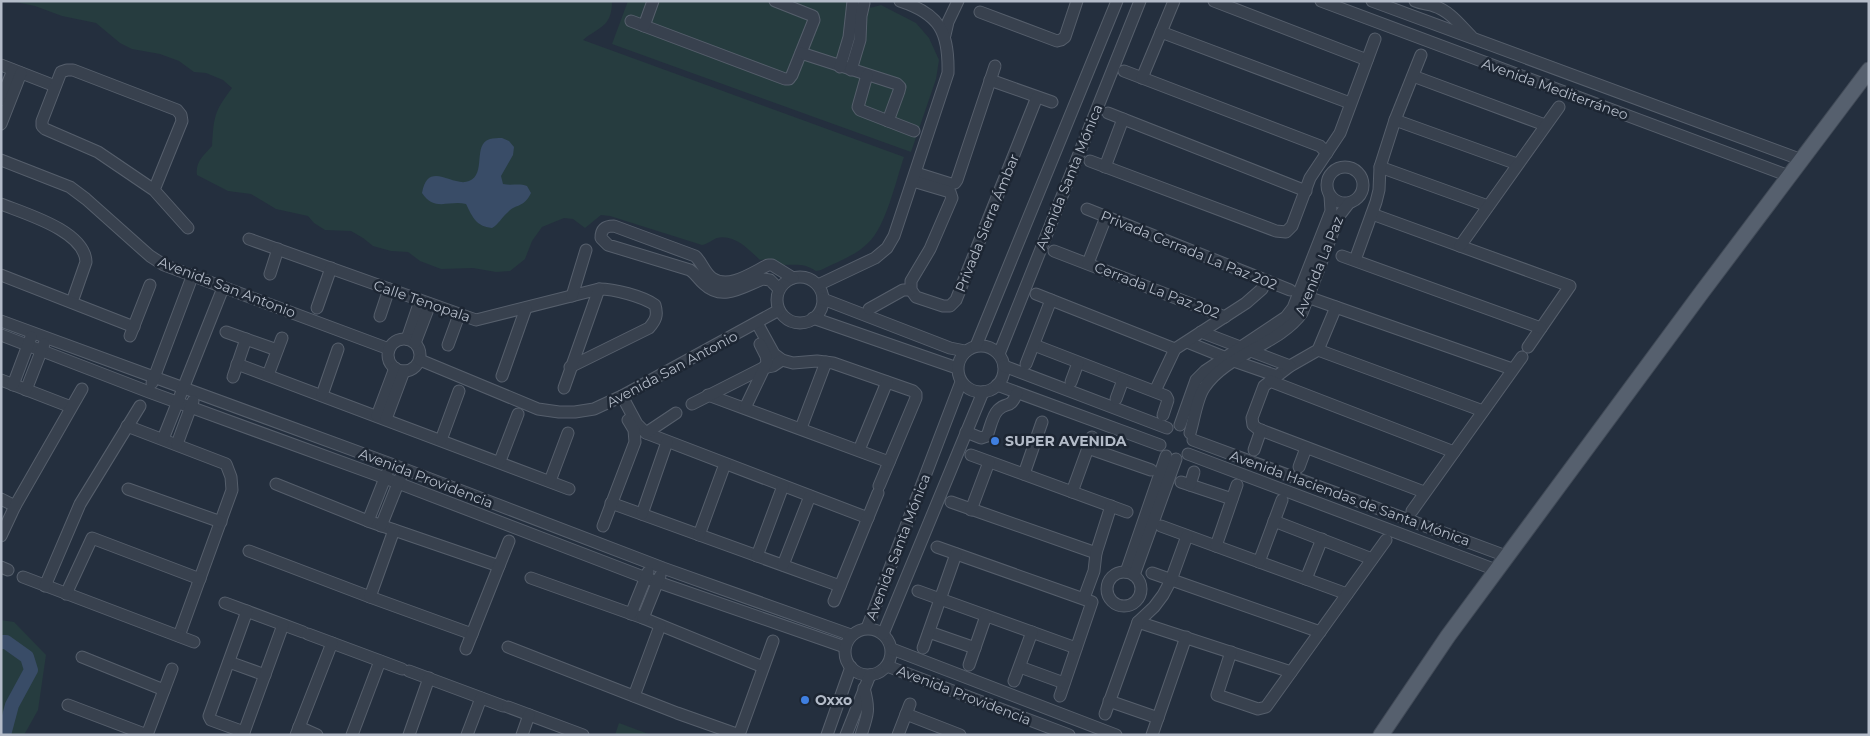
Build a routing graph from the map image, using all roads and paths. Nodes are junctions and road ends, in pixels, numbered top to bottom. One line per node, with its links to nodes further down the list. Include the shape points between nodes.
1 (653, 1): 18 (street)
2 (775, 1): 24 (street, via 814,16)
3 (900, 1): 15 (street)
4 (929, 1): 15 (street)
5 (958, 1): 21 (street)
6 (1077, 1): 16 (street, via 1065,37 1057,41)
7 (1117, 1): 52 (street, Avenida Santa Mónica)
8 (1140, 1): 54 (street, Avenida Santa Mónica)
9 (1174, 1): 20 (street)
10 (1214, 1): 26 (street)
11 (1321, 1): 45 (street, Avenida Mediterráneo)
12 (1372, 1): 23 (street, Avenida Mediterráneo)
13 (1415, 1): 23 (street, Avenida Mediterráneo, via 1443,10 1458,20)
14 (862, 2): 19 (street)
15 (912, 5): 21 (street, via 936,20)
16 (980, 12)
17 (631, 21): 18 (street)
18 (644, 26): 24 (street, via 785,80 792,75)
19 (856, 30): 28 (street); 30 (street)
20 (1161, 32): 36 (street); 43 (street)
21 (944, 34): 65 (street, via 949,54 948,73)
22 (1375, 39): 26 (street)
23 (1474, 39): 39 (street, Avenida Mediterráneo)
24 (801, 53): 28 (street)
25 (1420, 55): 35 (street)
26 (1367, 60): 43 (street)
27 (1, 65): 32 (street)
28 (840, 66): 30 (street)
29 (995, 66): 37 (street)
30 (851, 70): 34 (street)
31 (1869, 70): 57 (main road)
32 (17, 71): 38 (street); 41 (street); 50 (street)
33 (1124, 71): 36 (street)
34 (866, 75): 49 (street, via 858,107); 49 (street, via 900,87)
35 (1413, 76): 48 (street); 51 (street)
36 (1142, 78): 55 (street, via 1320,146)
37 (990, 80): 40 (street); 65 (street, via 955,183)
38 (55, 86): 68 (street, via 42,126 98,152); 68 (street, via 61,72 72,70 177,110 182,121)
39 (1612, 90): 45 (street); 57 (street, Avenida Mediterráneo)
40 (1037, 97): 42 (street); 103 (street, Privada Sierra Ámbar, via 956,300 950,306 943,306 916,297)
41 (1, 100)
42 (1052, 102)
43 (1350, 103): 55 (street, via 1340,133)
44 (1559, 107): 51 (street)
45 (1605, 107): 64 (street, Avenida Mediterráneo)
46 (1108, 113): 47 (street)
47 (1123, 120): 62 (street); 70 (street)
48 (1395, 120): 60 (street); 61 (street)
49 (888, 121): 53 (street)
50 (1, 124)
51 (1545, 125): 60 (street)
52 (1063, 130): 54 (street); 136 (street, Avenida Santa Mónica)
53 (914, 131)
54 (1084, 139): 145 (street, Avenida Santa Mónica)
55 (1327, 153): 59 (street)
56 (1, 160): 93 (street, Avenida San Antonio, via 70,187 150,256)
57 (1802, 160): 64 (main road)
58 (1090, 161): 62 (street)
59 (1320, 164): 63 (street); 66 (street)
60 (1517, 164): 75 (street)
61 (1380, 166): 69 (street); 75 (street)
62 (1105, 167): 70 (street, via 1281,233 1292,226)
63 (1337, 169): 67 (street, via 1354,170); 71 (street, via 1329,177)
64 (1789, 176): 271 (main road)
65 (914, 177): 98 (street, via 887,248 868,262); 103 (street, via 950,192 952,198 912,281)
66 (1310, 178): 70 (street); 71 (street, via 1322,183)
67 (1363, 186): 69 (street); 72 (street)
68 (154, 190): 79 (street)
69 (1379, 190): 73 (street)
70 (1306, 191)
71 (1329, 192): 72 (street, via 1335,200 1343,203); 140 (street, Avenida La Paz, via 1330,211 1293,308)
72 (1354, 200): 73 (street); 140 (street, Avenida La Paz, via 1339,216 1302,314 1295,323)
73 (1376, 202): 77 (street)
74 (1, 204): 110 (street, via 62,229 82,249 86,262)
75 (1488, 206): 81 (street)
76 (1087, 209): 78 (street, Privada Cerrada La Paz 202)
77 (1372, 214): 81 (street); 87 (street)
78 (1106, 217): 88 (street, Cerrada La Paz 202); 96 (street, Privada Cerrada La Paz 202)
79 (188, 228)
80 (249, 239): 82 (street, Calle Tenopala)
81 (1460, 246): 123 (street, via 1570,286)
82 (278, 249): 89 (street, Calle Tenopala); 91 (street)
83 (586, 250): 106 (street)
84 (1054, 250): 88 (street, Cerrada La Paz 202)
85 (690, 254): 90 (street); 90 (street, via 614,226 608,226 601,233 603,242 608,245); 94 (street, via 700,260 712,278 731,282)
86 (1342, 256): 87 (street)
87 (1355, 260): 123 (street)
88 (1088, 263): 119 (street, Cerrada La Paz 202)
89 (331, 268): 100 (street, Calle Tenopala); 112 (street)
90 (684, 268): 94 (street, via 714,290 727,292 737,291)
91 (270, 274)
92 (1, 275): 110 (street)
93 (192, 277): 99 (street, Avenida San Antonio); 163 (street)
94 (751, 278): 95 (street, via 772,265); 102 (street, via 770,280)
95 (793, 278): 98 (street, via 806,278); 102 (street)
96 (1266, 281): 104 (street, Privada Cerrada La Paz 202); 119 (street, Cerrada La Paz 202, via 1256,295)
97 (150, 285): 110 (street, via 132,331)
98 (818, 285): 107 (street)
99 (223, 288): 139 (street, Avenida San Antonio); 173 (street)
100 (389, 289): 111 (street, Calle Tenopala); 118 (street)
101 (598, 289): 106 (street, Calle Tenopala); 155 (street); 155 (street, Calle Tenopala, via 655,305 655,322)
102 (779, 289): 116 (street)
103 (911, 290): 115 (street, via 903,290)
104 (1290, 290)
105 (1036, 294): 109 (street)
106 (572, 296): 113 (street, Calle Tenopala)
107 (823, 299): 120 (street); 144 (street)
108 (1313, 299): 114 (street)
109 (1051, 300): 135 (street); 142 (street)
110 (72, 302)
111 (425, 302): 117 (street, Calle Tenopala); 131 (street)
112 (317, 308)
113 (526, 308): 117 (street, Calle Tenopala, via 476,320); 161 (street)
114 (1336, 308): 143 (street); 158 (street)
115 (869, 309)
116 (779, 310): 120 (street, via 791,321 806,322); 122 (street, Avenida San Antonio)
117 (459, 315): 134 (street)
118 (380, 316)
119 (1225, 317): 125 (street, Cerrada La Paz 202)
120 (813, 318): 157 (street)
121 (1, 321): 126 (street, Avenida Providencia)
122 (754, 325): 148 (street); 156 (street, via 766,356); 184 (street, Avenida San Antonio)
123 (1541, 328): 158 (street)
124 (226, 332): 130 (street)
125 (1201, 332): 132 (street, Cerrada La Paz 202); 140 (street, Cerrada La Paz 202)
126 (33, 333): 128 (street, Avenida Providencia); 133 (street)
127 (1, 334): 133 (street, Avenida Providencia)
128 (46, 338): 137 (street); 163 (street, Avenida Providencia)
129 (282, 338): 141 (street)
130 (246, 339): 141 (street); 151 (street)
131 (411, 341): 139 (street, via 400,340); 147 (street, via 420,351)
132 (1187, 342): 142 (street, Cerrada La Paz 202); 146 (street)
133 (29, 344): 137 (street, Avenida Providencia); 170 (street)
134 (448, 345)
135 (1034, 345): 150 (street); 152 (street)
136 (976, 346): 144 (street); 145 (street, via 990,347)
137 (42, 349): 174 (street); 178 (street, Avenida Providencia)
138 (338, 349): 182 (street)
139 (390, 349): 159 (street, via 389,360)
140 (1244, 349): 146 (street, Avenida La Paz); 154 (street, Cerrada La Paz 202)
141 (277, 350): 160 (street)
142 (1175, 350): 177 (street)
143 (1318, 350): 154 (street); 192 (street)
144 (965, 351): 157 (street)
145 (999, 354): 153 (street)
146 (1229, 359): 164 (street); 199 (street, Avenida La Paz, via 1205,371 1196,380); 206 (street, Avenida La Paz, via 1202,390)
147 (420, 360): 159 (street, via 414,368); 184 (street, Avenida San Antonio, via 538,408 558,412 594,409)
148 (782, 360): 149 (street); 156 (street)
149 (826, 362): 167 (street); 200 (street)
150 (1078, 363): 165 (street); 169 (street)
151 (237, 364): 160 (street); 162 (street)
152 (1026, 364)
153 (1004, 366): 171 (street, via 1002,379); 201 (street)
154 (1290, 366): 164 (street)
155 (570, 367): 172 (street)
156 (763, 368): 183 (street); 191 (street)
157 (957, 368): 168 (street)
158 (1512, 369): 192 (street)
159 (399, 370): 196 (street)
160 (268, 375): 182 (street)
161 (502, 376)
162 (233, 377)
163 (154, 378): 173 (street, Avenida Providencia); 178 (street)
164 (1274, 378): 202 (street, via 1264,386 1252,418 1253,425); 215 (street)
165 (1123, 380): 177 (street); 185 (street)
166 (2, 381): 170 (street)
167 (887, 382): 213 (street); 220 (street, via 916,394)
168 (961, 382): 179 (street, via 975,392); 311 (street, Avenida Santa Mónica)
169 (1071, 382)
170 (13, 385): 174 (street)
171 (997, 385): 179 (street); 180 (street)
172 (564, 388)
173 (183, 389): 181 (street, Avenida Providencia); 186 (street)
174 (26, 390): 189 (street)
175 (82, 390): 189 (street)
176 (459, 391): 208 (street)
177 (1155, 391): 195 (street, via 1168,397)
178 (149, 392): 186 (street, Avenida Providencia)
179 (983, 392): 203 (street, Avenida Santa Mónica)
180 (1017, 393): 203 (street, via 1010,405 996,412 987,436 981,438); 211 (street)
181 (196, 394): 190 (street); 222 (street, Avenida Providencia)
182 (322, 395): 196 (street)
183 (708, 395): 187 (street); 191 (street)
184 (620, 398): 205 (street); 244 (street, via 634,430 635,442)
185 (1116, 399)
186 (178, 403): 190 (street, Avenida Providencia); 207 (street)
187 (692, 404)
188 (140, 406): 198 (street)
189 (71, 407): 245 (street)
190 (191, 407): 210 (street); 229 (street, Avenida Providencia)
191 (745, 408): 200 (street)
192 (1483, 410): 215 (street)
193 (676, 413): 205 (street)
194 (518, 414): 219 (street)
195 (1163, 416)
196 (381, 417): 208 (street)
197 (1042, 422): 228 (street)
198 (127, 426): 207 (street); 291 (street, via 80,504)
199 (1180, 426): 201 (street); 206 (street)
200 (801, 428): 213 (street)
201 (1167, 428): 211 (street)
202 (1261, 430): 212 (street); 214 (street)
203 (966, 432): 316 (street, Avenida Santa Mónica)
204 (568, 433): 230 (street)
205 (646, 433): 209 (street)
206 (1192, 436): 216 (street); 271 (street, Avenida Haciendas de Santa Mónica)
207 (163, 439): 210 (street)
208 (442, 440): 219 (street)
209 (667, 442): 223 (street); 250 (street)
210 (177, 444): 254 (street, via 226,464 232,490)
211 (1160, 445): 218 (street, via 1162,452)
212 (1306, 448): 224 (street); 238 (street)
213 (859, 450): 220 (street)
214 (1254, 450)
215 (1454, 452): 238 (street)
216 (1188, 454): 218 (street); 278 (street, Avenida Haciendas de Santa Mónica)
217 (971, 455): 221 (street)
218 (1171, 457): 281 (street)
219 (500, 461): 230 (street)
220 (890, 462): 251 (street)
221 (989, 462): 228 (street); 247 (street)
222 (390, 464): 225 (street, Avenida Providencia); 229 (street)
223 (725, 464): 234 (street); 259 (street)
224 (1299, 467)
225 (404, 469): 231 (street); 274 (street, Avenida Providencia)
226 (1151, 470): 237 (street, via 1090,442)
227 (1194, 472): 241 (street, via 1186,484)
228 (1024, 474): 237 (street)
229 (385, 478): 231 (street, Avenida Providencia); 252 (street)
230 (550, 481): 235 (street)
231 (398, 483): 255 (street); 285 (street, Avenida Providencia)
232 (276, 484): 252 (street)
233 (1237, 485): 241 (street)
234 (782, 486): 239 (street); 270 (street)
235 (569, 488)
236 (128, 489): 254 (street)
237 (1072, 492): 246 (street)
238 (1424, 492): 248 (street)
239 (810, 496): 251 (street); 276 (street)
240 (1, 499): 245 (street)
241 (1232, 499): 265 (street)
242 (1282, 500): 253 (street)
243 (951, 502): 247 (street)
244 (612, 503): 250 (street); 256 (street)
245 (15, 506): 260 (street)
246 (1111, 506): 249 (street); 268 (street)
247 (971, 510): 268 (street)
248 (1412, 511)
249 (1127, 512)
250 (642, 514): 259 (street)
251 (868, 518): 292 (street)
252 (368, 521): 255 (street)
253 (1274, 521): 262 (street); 273 (street)
254 (221, 522): 287 (street)
255 (381, 526): 258 (street)
256 (603, 526)
257 (1161, 526): 261 (street)
258 (394, 530): 275 (street); 299 (street)
259 (699, 535): 270 (street)
260 (1, 536)
261 (1186, 536): 265 (street); 288 (street)
262 (1322, 539): 272 (street); 286 (street)
263 (1386, 540): 272 (street)
264 (509, 541): 275 (street)
265 (1216, 546): 273 (street)
266 (936, 547): 269 (street)
267 (249, 551): 299 (street)
268 (1096, 553): 279 (street)
269 (956, 554): 300 (street); 301 (street)
270 (758, 556): 276 (street)
271 (1506, 556): 278 (main road)
272 (1372, 559): 297 (street)
273 (1260, 562): 286 (street)
274 (652, 564): 277 (street, Avenida Providencia); 285 (street)
275 (498, 566): 315 (street)
276 (783, 566): 292 (street)
277 (663, 568): 289 (street); 317 (street, Avenida Providencia)
278 (1496, 570): 373 (main road)
279 (1094, 572): 283 (street); 290 (street)
280 (1152, 573): 288 (street)
281 (1130, 574): 283 (street, via 1120,573); 293 (street)
282 (23, 577): 291 (street)
283 (1112, 577): 295 (street)
284 (531, 578): 305 (street)
285 (646, 578): 289 (street, Avenida Providencia); 305 (street)
286 (1306, 579): 297 (street)
287 (200, 580): 296 (street, via 92,538); 318 (street)
288 (1171, 580): 298 (street); 314 (street)
289 (658, 582): 307 (street); 324 (street, Avenida Providencia)
290 (1090, 584): 295 (street); 300 (street)
291 (45, 586): 296 (street)
292 (840, 586): 302 (street)
293 (1141, 588): 295 (street, via 1136,601 1127,606 1114,603); 298 (street)
294 (918, 590): 301 (street)
295 (1107, 590)
296 (66, 594): 318 (street)
297 (1347, 594): 314 (street)
298 (1163, 595): 308 (street)
299 (370, 597): 315 (street)
300 (1084, 598): 327 (street, via 1092,602 1092,606)
301 (940, 599): 306 (street); 312 (street)
302 (834, 601)
303 (225, 603): 304 (street)
304 (247, 611): 309 (street); 333 (street)
305 (631, 614): 307 (street)
306 (986, 616): 313 (street); 326 (street)
307 (643, 618): 310 (street)
308 (1138, 622): 319 (street); 351 (street)
309 (284, 625): 322 (street); 341 (street)
310 (660, 626): 336 (street); 348 (street)
311 (867, 628): 316 (street); 317 (street)
312 (929, 632): 325 (street); 326 (street)
313 (1032, 632): 327 (street); 338 (street)
314 (1320, 632): 340 (street)
315 (472, 634): 328 (street)
316 (883, 634): 329 (street)
317 (851, 635): 324 (street)
318 (179, 636): 321 (street)
319 (1186, 637): 330 (street); 355 (street)
320 (773, 641): 336 (street)
321 (194, 642)
322 (332, 642): 332 (street); 356 (street)
323 (508, 647): 348 (street)
324 (845, 647): 337 (street)
325 (923, 648)
326 (975, 648): 334 (street)
327 (1076, 648): 345 (street)
328 (466, 649)
329 (892, 649): 335 (street); 371 (street)
330 (1231, 652): 340 (street); 340 (street, via 1217,692 1220,697 1262,709)
331 (82, 657): 347 (street)
332 (380, 661): 343 (street); 361 (street)
333 (229, 662): 341 (street); 357 (street, via 209,718)
334 (969, 664)
335 (887, 666): 342 (street); 370 (street, Avenida Providencia)
336 (763, 667): 348 (street, via 739,735)
337 (851, 667): 342 (street); 365 (street)
338 (1020, 667): 344 (street); 345 (street)
339 (172, 669): 347 (street)
340 (1291, 672)
341 (265, 675): 357 (street)
342 (870, 675): 346 (street)
343 (429, 678): 350 (street); 362 (street)
344 (1014, 681)
345 (1064, 683): 349 (street)
346 (864, 688): 366 (street); 367 (street, via 869,706)
347 (164, 690): 359 (street)
348 (634, 696)
349 (1060, 696)
350 (481, 698): 354 (street); 363 (street)
351 (1109, 701): 353 (street); 355 (street)
352 (68, 705): 359 (street)
353 (1104, 714)
354 (529, 715): 358 (street); 364 (street)
355 (1158, 718): 372 (street)
356 (298, 731): 360 (street)
357 (244, 733)
358 (580, 734)
359 (147, 735)
360 (317, 735)
361 (352, 735)
362 (409, 735)
363 (467, 735)
364 (522, 735)
365 (827, 735)
366 (846, 735)
367 (861, 735)
368 (898, 735): 369 (street, via 908,709)
369 (960, 735)
370 (1069, 735)
371 (1116, 735)
372 (1152, 735)
373 (1381, 735)

